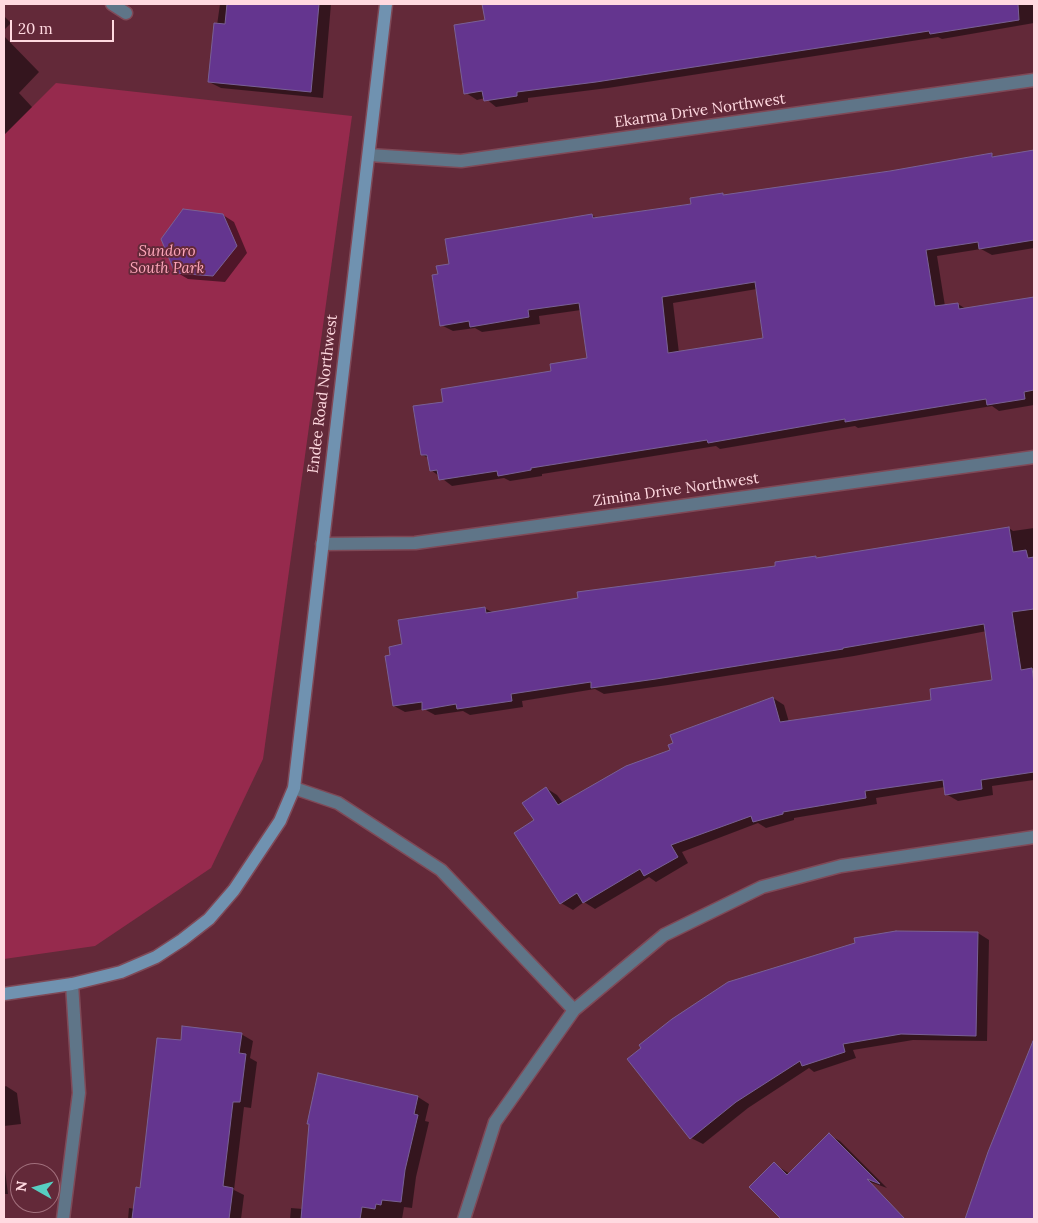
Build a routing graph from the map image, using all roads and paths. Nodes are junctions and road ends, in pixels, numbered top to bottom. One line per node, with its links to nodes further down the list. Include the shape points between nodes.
1 (112, 4): 3 (street)
2 (386, 4): 5 (street, Endee Road Northwest)
3 (126, 13)
4 (1034, 80): 5 (street, Ekarma Drive Northwest, via 461,161)
5 (369, 155): 7 (street, Endee Road Northwest)
6 (1034, 457): 7 (street, Zimina Drive Northwest, via 415,543)
7 (322, 544): 8 (street, Endee Road Northwest)
8 (294, 788): 10 (street, Endee Road Northwest, via 280,821 260,854 209,918 156,957 121,972); 12 (street, via 338,803 441,870)
9 (1034, 837): 12 (street, via 841,866 762,887 664,935)
10 (72, 984): 11 (street, Endee Road Northwest); 13 (street, via 79,1093)
11 (4, 994)
12 (574, 1010): 14 (street, via 495,1122)
13 (64, 1219)
14 (464, 1219)

